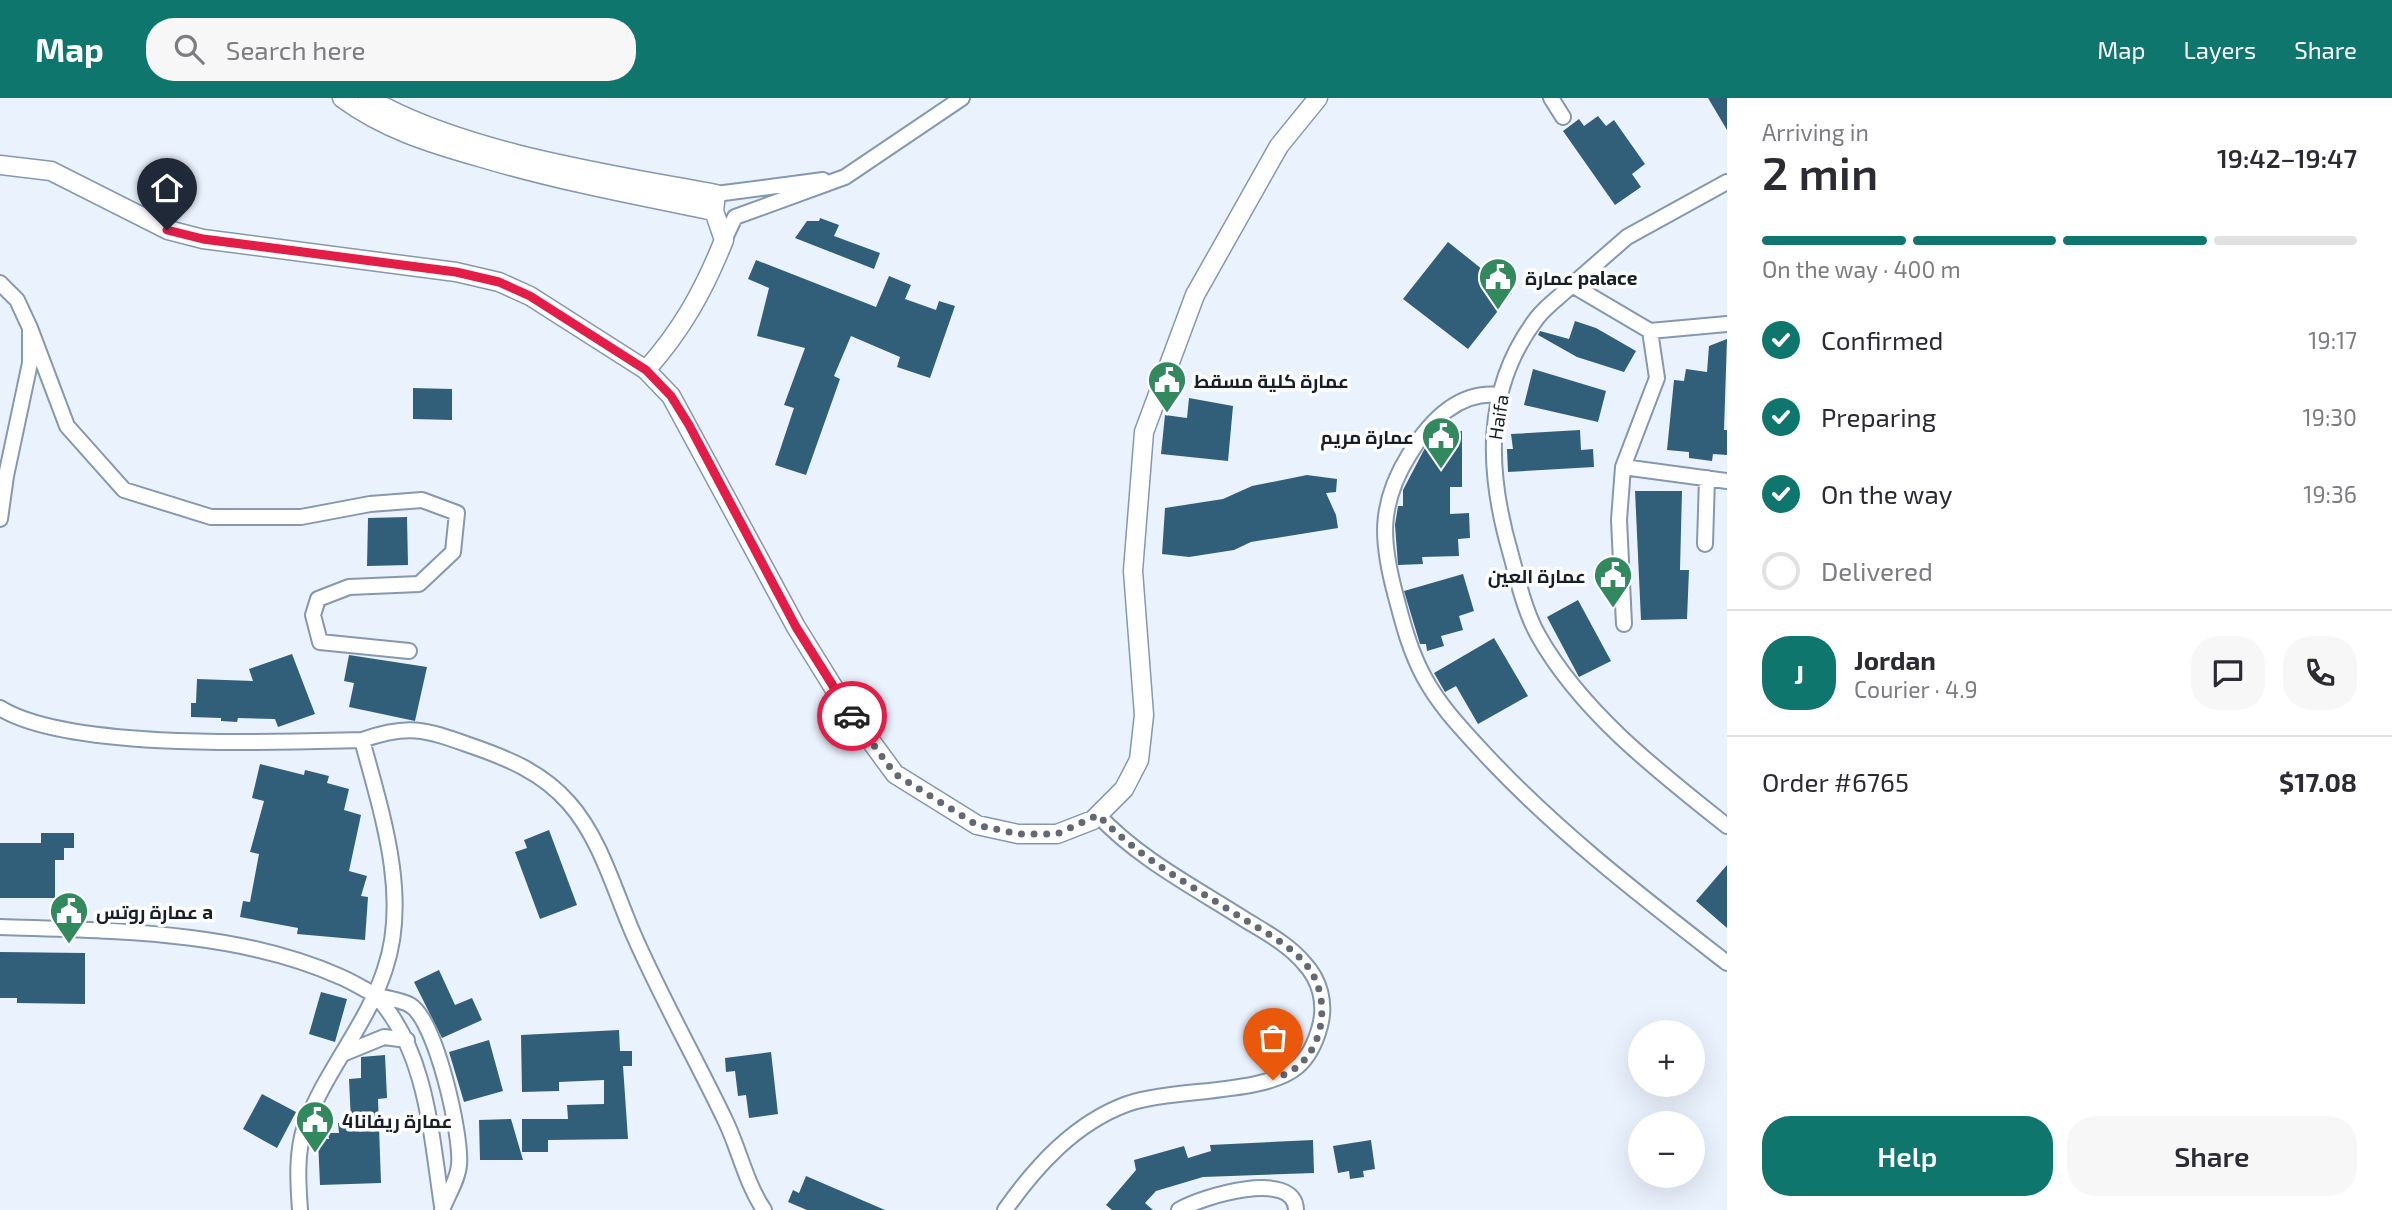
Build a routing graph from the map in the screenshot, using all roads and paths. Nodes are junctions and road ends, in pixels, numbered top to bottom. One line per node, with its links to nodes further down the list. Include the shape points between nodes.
1 (342, 98): 10 (street, via 388,127 521,170)
2 (368, 98): 10 (street, via 414,121 524,155)
3 (962, 98): 8 (street)
4 (1318, 98): 30 (street, via 1279,146 1195,295 1144,432 1133,571 1144,715 1139,760 1124,789)
5 (1550, 98): 6 (street)
6 (1563, 117)
7 (0, 165): 17 (street, via 51,171 167,230 203,239 456,272 499,282 530,296)
8 (845, 177): 10 (street); 11 (street, via 736,217)
9 (1727, 182): 13 (street, Haifa, via 1627,237)
10 (715, 203): 11 (street)
11 (724, 240): 17 (street, via 692,312)
12 (0, 283): 15 (street, via 17,300)
13 (1572, 285): 16 (street); 19 (street, Haifa, via 1537,318 1505,376)
14 (1727, 324): 16 (street)
15 (30, 328): 18 (street); 20 (street, via 30,363)
16 (1650, 331): 21 (street, via 1657,378)
17 (646, 370): 30 (street, via 671,396 796,627 895,774 977,825 1018,834 1057,834)
18 (51, 383): 20 (street, via 33,387); 27 (street, via 67,426 124,490 211,517 301,517 422,500 457,513 453,552 419,584 349,587 318,599 313,615 320,642)
19 (1500, 395): 31 (street, Haifa, via 1492,454 1495,496 1537,635 1575,687 1622,736); 33 (street, via 1473,395 1437,417 1395,477 1385,511 1384,543 1409,644 1424,678 1453,719 1509,780 1611,872)
20 (22, 398): 24 (street)
21 (1623, 467): 22 (street); 26 (street, via 1619,520)
22 (1707, 478): 23 (street); 25 (street)
23 (1727, 481)
24 (0, 519)
25 (1705, 544)
26 (1624, 624)
27 (409, 652)
28 (1, 706): 29 (street, via 45,726 131,737)
29 (362, 740): 34 (street, via 392,866 392,925 386,967); 39 (street, via 393,729 417,729 448,738 532,770 569,803 592,836 635,939 728,1127 752,1193)
30 (1098, 815): 40 (street, via 1121,839 1278,940 1303,962 1317,980 1322,1017 1312,1046 1296,1068 1273,1080 1127,1104 1053,1151)
31 (1727, 826)
32 (0, 927): 34 (street, via 123,931 239,946 322,970)
33 (1727, 963)
34 (375, 995): 35 (street, via 396,1017); 36 (street); 38 (street, via 410,1005 421,1016 447,1089 459,1142 459,1168)
35 (407, 1040): 36 (street, via 384,1037); 38 (street, via 427,1114)
36 (345, 1053): 37 (street, via 305,1127 299,1162)
37 (300, 1210)
38 (442, 1210)
39 (764, 1210)
40 (1005, 1210)
41 (1179, 1210): 42 (street, via 1201,1200 1259,1188 1287,1192)
42 (1296, 1210)

